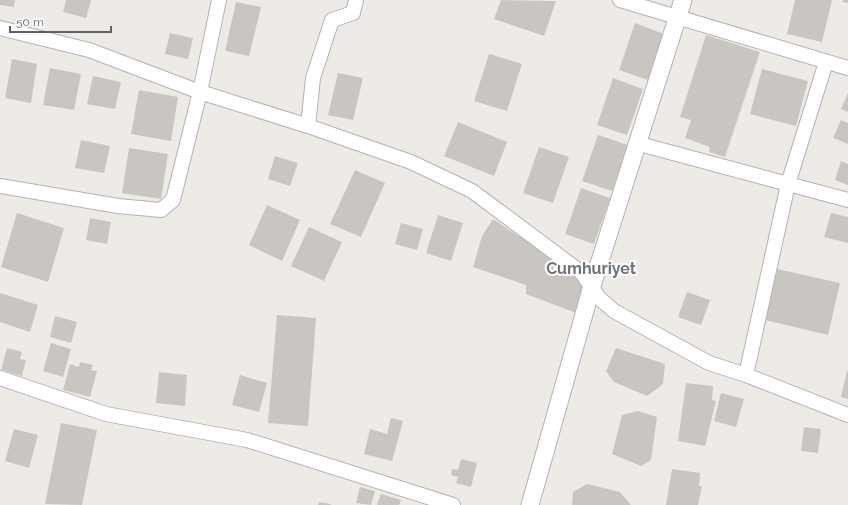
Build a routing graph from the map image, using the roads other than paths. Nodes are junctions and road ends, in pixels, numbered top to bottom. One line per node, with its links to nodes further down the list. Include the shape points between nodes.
1 (219, 0): 10 (street)
2 (356, 0): 11 (street, via 353,13 332,20 312,78)
3 (620, 0): 6 (street)
4 (683, 0): 6 (street)
5 (692, 0): 6 (street)
6 (681, 19): 8 (street); 12 (street); 16 (street)
7 (0, 28): 10 (street, via 89,50)
8 (826, 62): 9 (street); 13 (street)
9 (848, 68)
10 (200, 92): 11 (street); 14 (street, via 173,200 161,210 118,206)
11 (308, 126): 16 (street, via 412,162 472,191 582,273)
12 (647, 146): 13 (street); 16 (street)
13 (788, 184): 15 (street); 17 (street)
14 (0, 186)
15 (848, 200)
16 (595, 292): 17 (street, via 614,311 709,363); 21 (street); 22 (street)
17 (746, 375): 19 (street)
18 (0, 378): 20 (street, via 106,414 247,440)
19 (848, 415)
20 (453, 505)
21 (530, 505)
22 (542, 505)

